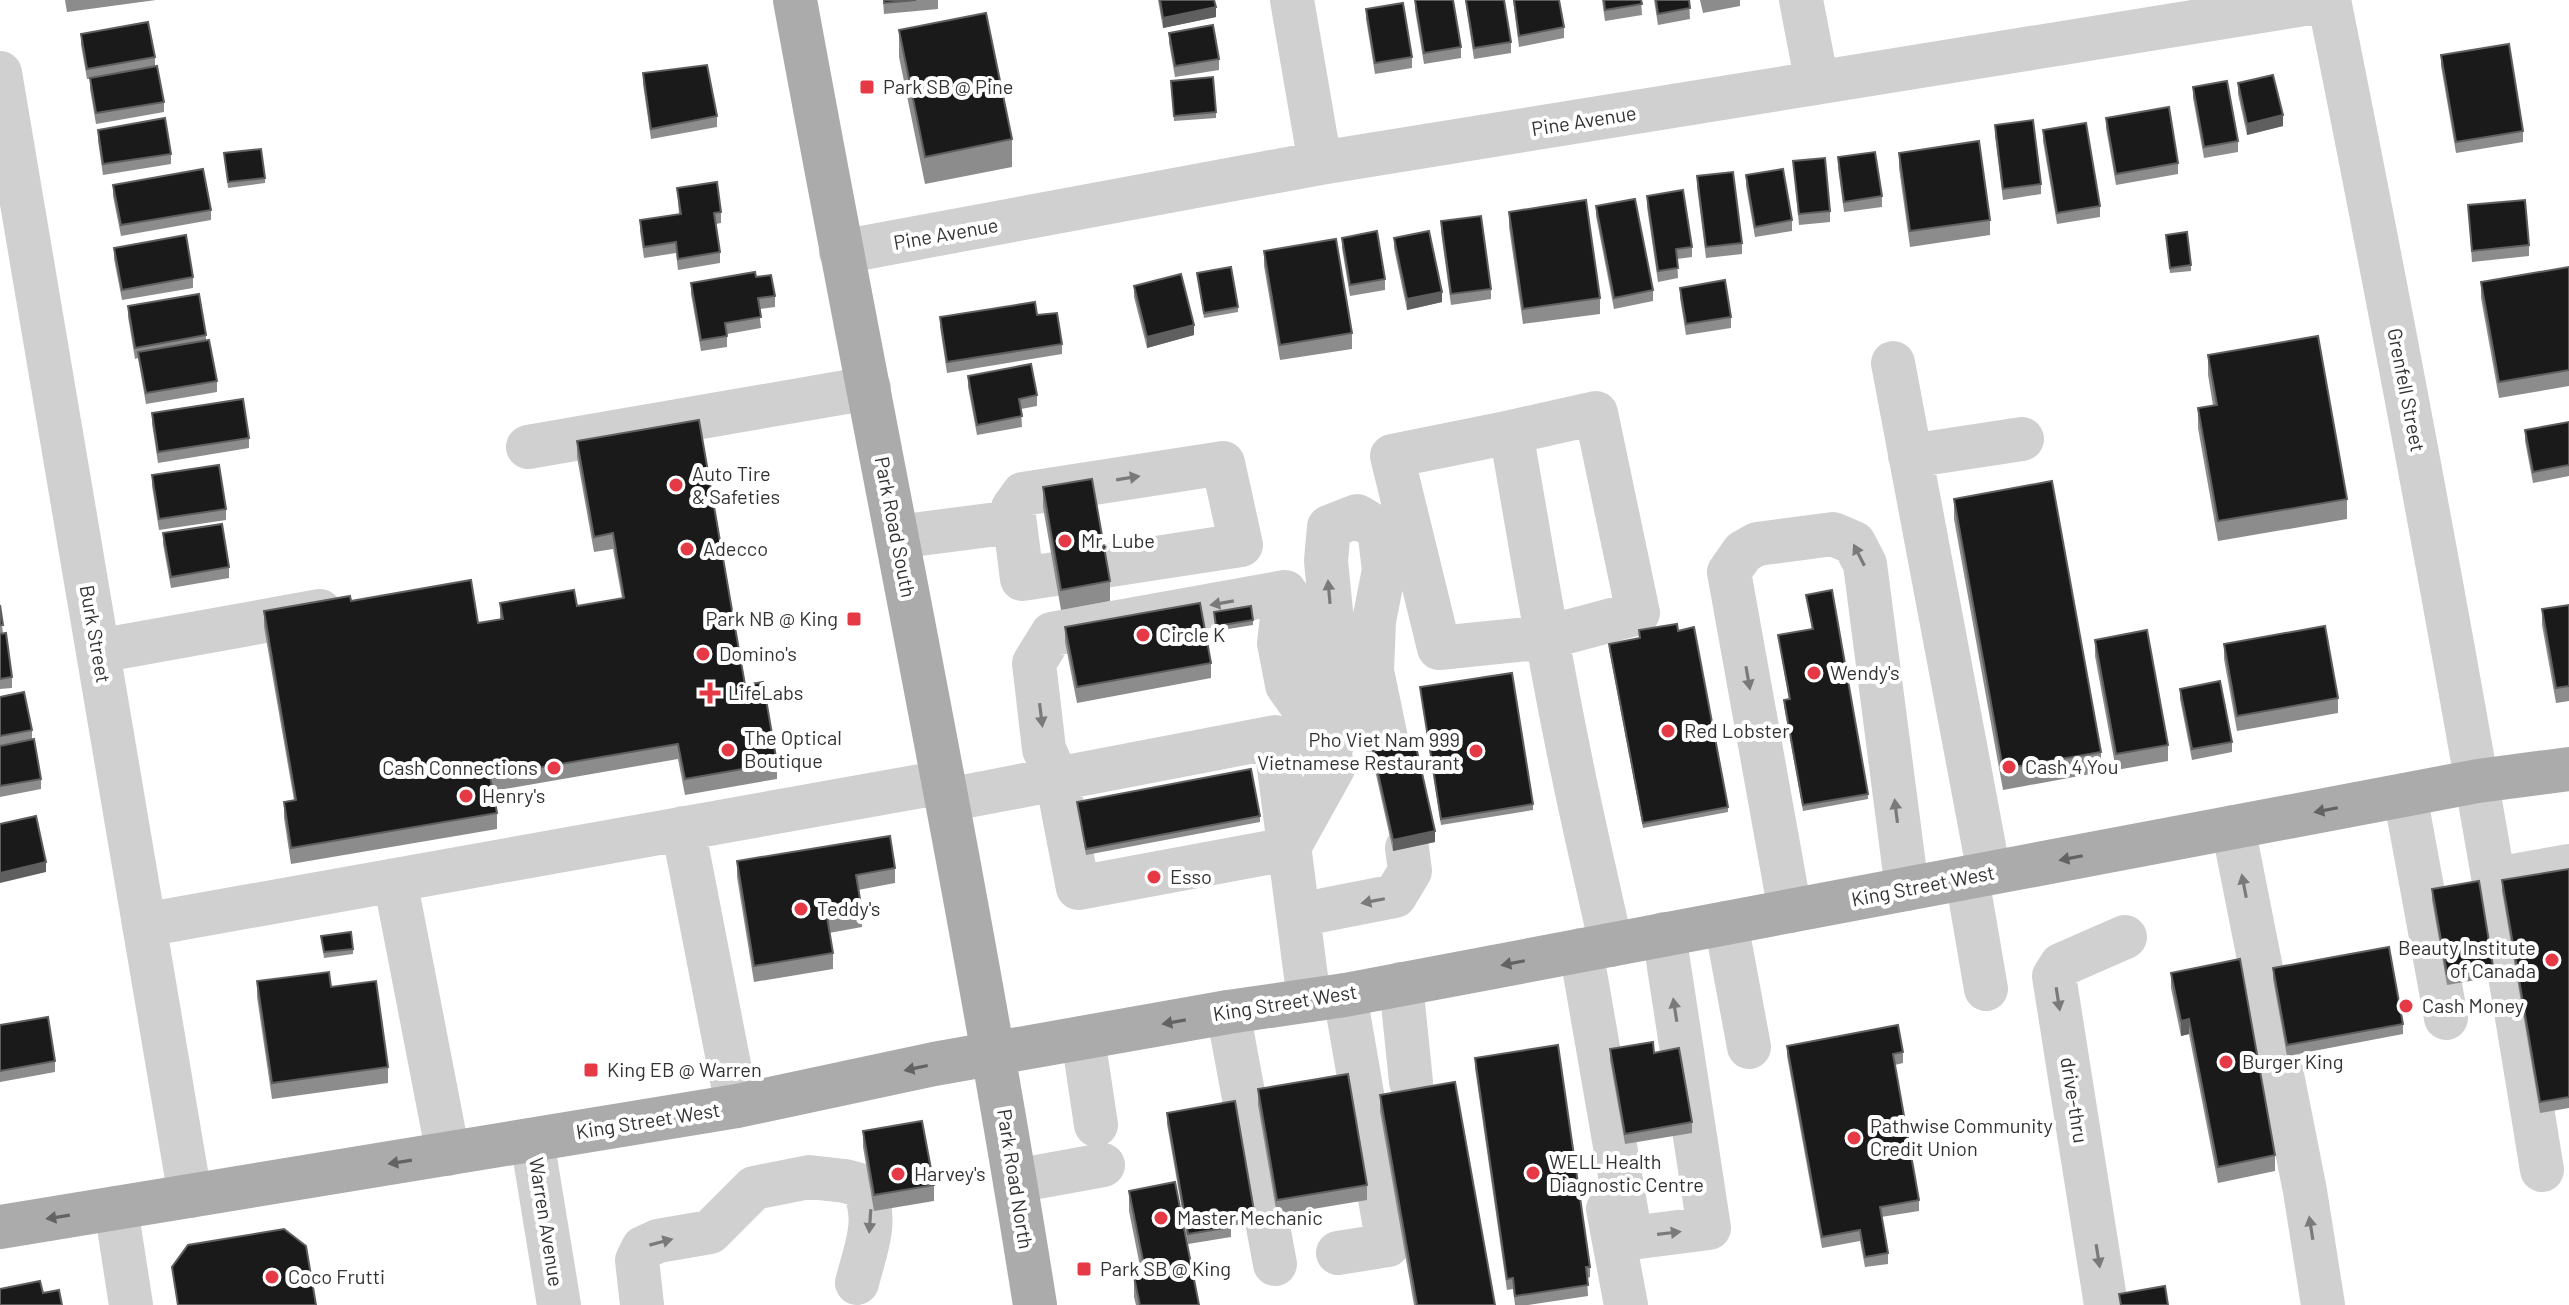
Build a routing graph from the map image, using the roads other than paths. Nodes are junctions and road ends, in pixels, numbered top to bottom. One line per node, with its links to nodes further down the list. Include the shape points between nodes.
1 (795, 0): 8 (main road, Park Road South)
2 (1292, 0): 7 (street)
3 (1801, 0): 6 (street)
4 (2329, 0): 6 (street, Pine Avenue); 23 (street, Grenfell Street)
5 (0, 73): 19 (street, Burk Street)
6 (1817, 83): 7 (street, Pine Avenue)
7 (1320, 163): 8 (street, Pine Avenue)
8 (841, 252): 10 (main road, Park Road South)
9 (1893, 363): 14 (street)
10 (869, 388): 13 (street); 15 (main road, Park Road South)
11 (1511, 432): 18 (street); 18 (street, via 1596,413 1638,613); 18 (street, via 1392,456 1439,648)
12 (2022, 439): 14 (street)
13 (528, 447)
14 (1910, 456): 31 (street)
15 (897, 537): 16 (street, one-way to 16, via 1036,563 1013,508 1023,494 1223,463 1241,545); 24 (main road, Park Road South)
16 (1109, 565)
17 (362, 604): 19 (street)
18 (1548, 637): 42 (street, via 1566,742)
19 (98, 651): 39 (street, Burk Street)
20 (1331, 759): 20 (street, one-way to 20, via 1342,723 1326,561 1329,527 1357,516 1379,529 1384,570 1372,671 1387,740); 22 (street, one-way to 22, via 1309,732 1304,709 1314,680 1310,627 1285,592 1052,634 1034,663 1044,749); 29 (street)
21 (2569, 769): 23 (main road, King Street West)
22 (1057, 779): 24 (street); 29 (street, via 1078,888 1135,861 1177,853 1221,846); 29 (street, via 1122,783 1164,775 1208,766 1275,737)
23 (2478, 781): 25 (main road, King Street West); 32 (street, Grenfell Street)
24 (945, 791): 27 (street); 50 (main road, Park Road South)
25 (2396, 796): 26 (main road, King Street West, one-way to 26); 37 (street); 47 (street)
26 (2233, 827): 31 (main road, King Street West, one-way to 31); 69 (street, one-way to 26)
27 (683, 828): 33 (street); 52 (street)
28 (1407, 848): 36 (street, one-way to 36, via 1410,871 1395,896)
29 (1288, 849): 36 (street)
30 (2569, 866): 32 (street)
31 (1978, 876): 34 (main road, King Street West); 44 (street)
32 (2496, 879): 55 (street, Grenfell Street)
33 (395, 880): 39 (street); 54 (street)
34 (1907, 889): 35 (main road, King Street West); 35 (street, one-way to 35, via 1865,564 1854,543 1833,534 1757,544 1743,552 1729,572)
35 (1790, 911): 38 (main road, King Street West)
36 (1298, 915): 45 (street)
37 (2410, 918)
38 (1726, 923): 40 (main road, King Street West); 49 (street)
39 (144, 925): 57 (street, Burk Street)
40 (1664, 934): 42 (main road, King Street West); 42 (street, one-way to 40, via 1631,1238 1709,1228)
41 (2125, 937): 68 (street, drive-thru, one-way to 68, via 2061,965 2054,976)
42 (1584, 950): 43 (main road, King Street West, one-way to 43); 67 (street)
43 (1401, 984): 45 (main road, King Street West); 51 (street)
44 (1986, 989)
45 (1327, 997): 46 (main road, King Street West); 60 (street, via 1388,1245)
46 (1228, 1012): 48 (main road, King Street West, one-way to 48); 61 (street)
47 (2446, 1018)
48 (1083, 1038): 50 (main road, King Street West); 56 (street, via 1100,1145)
49 (1749, 1047)
50 (992, 1054): 52 (main road, King Street West, one-way to 52); 56 (main road, Park Road North)
51 (1411, 1082)
52 (737, 1106): 53 (main road, King Street West)
53 (532, 1140): 54 (main road, King Street West); 64 (street, Warren Avenue)
54 (448, 1154): 57 (main road, King Street West, one-way to 57)
55 (2542, 1170)
56 (1015, 1181): 66 (main road, Park Road North)
57 (190, 1196): 58 (main road, King Street West)
58 (116, 1208): 59 (main road, King Street West, one-way to 59); 63 (street)
59 (0, 1227)
60 (1338, 1253)
61 (1275, 1264)
62 (857, 1283): 65 (street, one-way to 62, via 637,1260 643,1248 710,1232 754,1188 809,1177 863,1186 871,1203)
63 (131, 1305)
64 (559, 1305)
65 (642, 1305)
66 (1035, 1305)
67 (1626, 1305)
68 (2106, 1305)
69 (2323, 1305)

